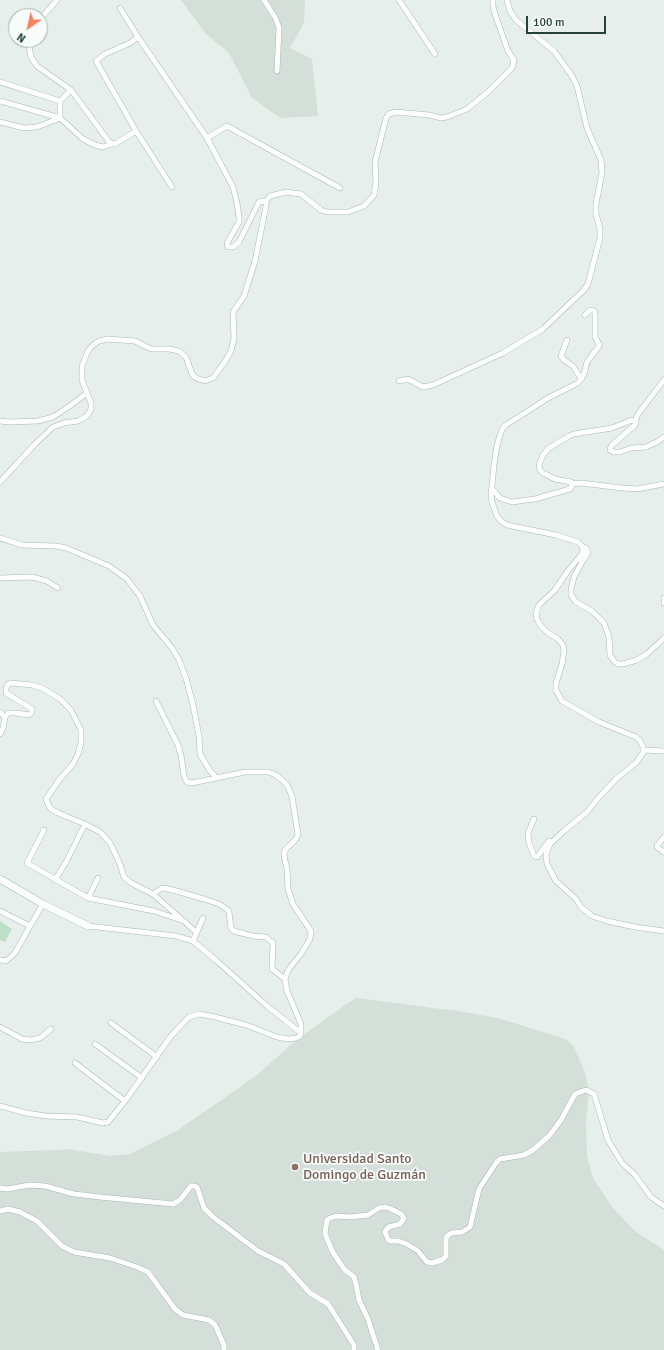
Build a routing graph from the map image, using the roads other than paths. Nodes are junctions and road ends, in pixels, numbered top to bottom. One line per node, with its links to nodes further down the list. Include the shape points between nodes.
1 (57, 0): 7 (street)
2 (264, 0): 11 (street, via 276,18 279,28)
3 (399, 0): 10 (street)
4 (493, 0): 23 (street, via 492,6 514,60 512,68 467,109 447,117 396,112 388,114 375,162 374,195 364,206 348,212 327,212 301,194 291,192 270,196)
5 (507, 0): 28 (street, via 516,20 554,52 572,76 577,86 587,128 601,160 602,173 596,204 600,238 588,284 584,291 543,329 503,353 433,385 423,387 408,379)
6 (120, 8): 8 (street)
7 (48, 10)
8 (138, 37): 18 (street, via 105,54 96,62); 19 (street)
9 (29, 48): 13 (street, via 31,57 37,66)
10 (435, 54)
11 (277, 72)
12 (0, 82): 15 (street)
13 (71, 90): 15 (street); 20 (street)
14 (0, 101): 16 (street)
15 (60, 101): 16 (street)
16 (60, 118): 17 (street, via 37,127 24,128); 20 (street, via 83,139 95,145 103,147)
17 (0, 122)
18 (136, 131): 20 (street); 21 (street)
19 (207, 138): 22 (street, via 227,126); 23 (street, via 233,187 240,217 226,243 228,247 233,247 239,242 258,204 261,201)
20 (112, 144)
21 (172, 187)
22 (340, 188)
23 (265, 202): 29 (street, via 255,261 244,296 233,312 234,339 231,351 213,378 205,381 196,378 186,357 179,350 151,349 135,341 107,338 93,345 82,366)
24 (585, 315): 26 (street, via 590,310 595,312 595,337 599,344 587,362)
25 (567, 340): 26 (street, via 561,356)
26 (582, 378): 36 (street, via 577,384 548,398 504,427 497,445)
27 (664, 380): 31 (street)
28 (399, 381)
29 (87, 393): 30 (street, via 53,417 38,421); 33 (street, via 92,403 89,414 78,421 53,427)
30 (0, 421)
31 (635, 421): 32 (street, via 635,426 611,446 612,451 646,447); 34 (street, via 612,428 574,434 549,448 541,459 540,470)
32 (664, 437)
33 (0, 482)
34 (572, 484): 35 (street, via 638,489); 36 (street, via 570,489 556,494 512,502 500,498)
35 (664, 484)
36 (492, 489): 38 (street, via 493,506 504,524 556,535 578,542)
37 (0, 538): 50 (street, via 22,546 56,546 70,550 109,566 127,579 140,596 153,624 179,660 193,705 200,754)
38 (583, 547): 43 (street, via 588,553 574,577 571,595 576,602 592,611 604,623 609,637 610,655 614,661 624,664 637,660); 48 (street, via 582,554 536,613 541,626 560,640 564,648 556,690 562,701 590,718 636,737)
39 (0, 578): 40 (street, via 32,577)
40 (58, 588)
41 (664, 598): 42 (street)
42 (664, 603)
43 (664, 638)
44 (156, 701): 50 (street, via 178,745 187,782)
45 (0, 712): 46 (street)
46 (6, 717): 47 (street); 52 (street, via 10,712 29,715 32,712 32,709 6,693 8,684 11,683 42,688 71,710 81,730 78,754 46,799 51,809)
47 (0, 734)
48 (643, 750): 49 (street); 54 (street, via 636,763 599,796 587,812)
49 (664, 751)
50 (217, 778): 73 (street, via 245,772 268,772 276,775 287,785 292,796 298,835 285,850 288,889 293,904 310,931 310,939)
51 (534, 819): 54 (street, via 528,833 528,843 535,857 547,842)
52 (86, 824): 60 (street); 61 (street, via 100,832 110,843 124,877)
53 (44, 830): 60 (street, via 27,863)
54 (562, 832): 69 (street, via 548,847 546,861 556,881 581,907 592,916 607,921)
55 (664, 837): 57 (street, via 657,846)
56 (664, 849): 57 (street)
57 (664, 852)
58 (98, 878): 62 (street)
59 (0, 879): 63 (street)
60 (55, 880): 62 (street)
61 (153, 894): 66 (street); 73 (street, via 162,888 169,889 204,899 228,910 231,928 234,931 266,938 273,943 272,969)
62 (88, 898): 66 (street, via 154,911)
63 (43, 904): 67 (street); 68 (street)
64 (0, 911): 67 (street)
65 (203, 918): 70 (street)
66 (183, 921): 70 (street)
67 (30, 926): 72 (street, via 15,953 6,961)
68 (88, 926): 71 (street, via 176,936)
69 (664, 931)
70 (196, 932): 71 (street)
71 (192, 941): 77 (street)
72 (0, 960)
73 (284, 979): 77 (street, via 301,1024)
74 (111, 1023): 79 (street)
75 (0, 1027): 76 (street, via 30,1040 40,1038)
76 (51, 1029)
77 (301, 1033): 79 (street, via 296,1038 277,1037 246,1025 199,1014 189,1017 180,1025)
78 (96, 1044): 81 (street)
79 (157, 1057): 81 (street)
80 (74, 1063): 82 (street)
81 (142, 1078): 82 (street)
82 (125, 1101): 83 (street, via 108,1122 103,1123 77,1117 26,1113)
83 (0, 1106)
84 (0, 1188): 88 (street, via 45,1186 74,1194 173,1204 180,1200 191,1186 197,1187 204,1208 213,1217 258,1251 284,1264 310,1293 328,1304 354,1345)
85 (664, 1206): 89 (street, via 652,1197 622,1163 608,1140 594,1094 586,1090 575,1094 549,1136 533,1150 524,1155 500,1159 496,1163 479,1189 470,1227 448,1235 446,1256 442,1260 427,1262 418,1251 407,1244 388,1239 386,1230 400,1224 404,1218 391,1209 379,1208 368,1215 336,1216 327,1220 325,1233 332,1251 344,1269 354,1277 359,1300)
86 (0, 1211): 87 (street, via 8,1209 20,1212 37,1221 62,1246 74,1252 110,1258 148,1272 175,1309 183,1315 209,1320 215,1325 223,1340)
87 (224, 1350)
88 (354, 1350)
89 (378, 1350)

